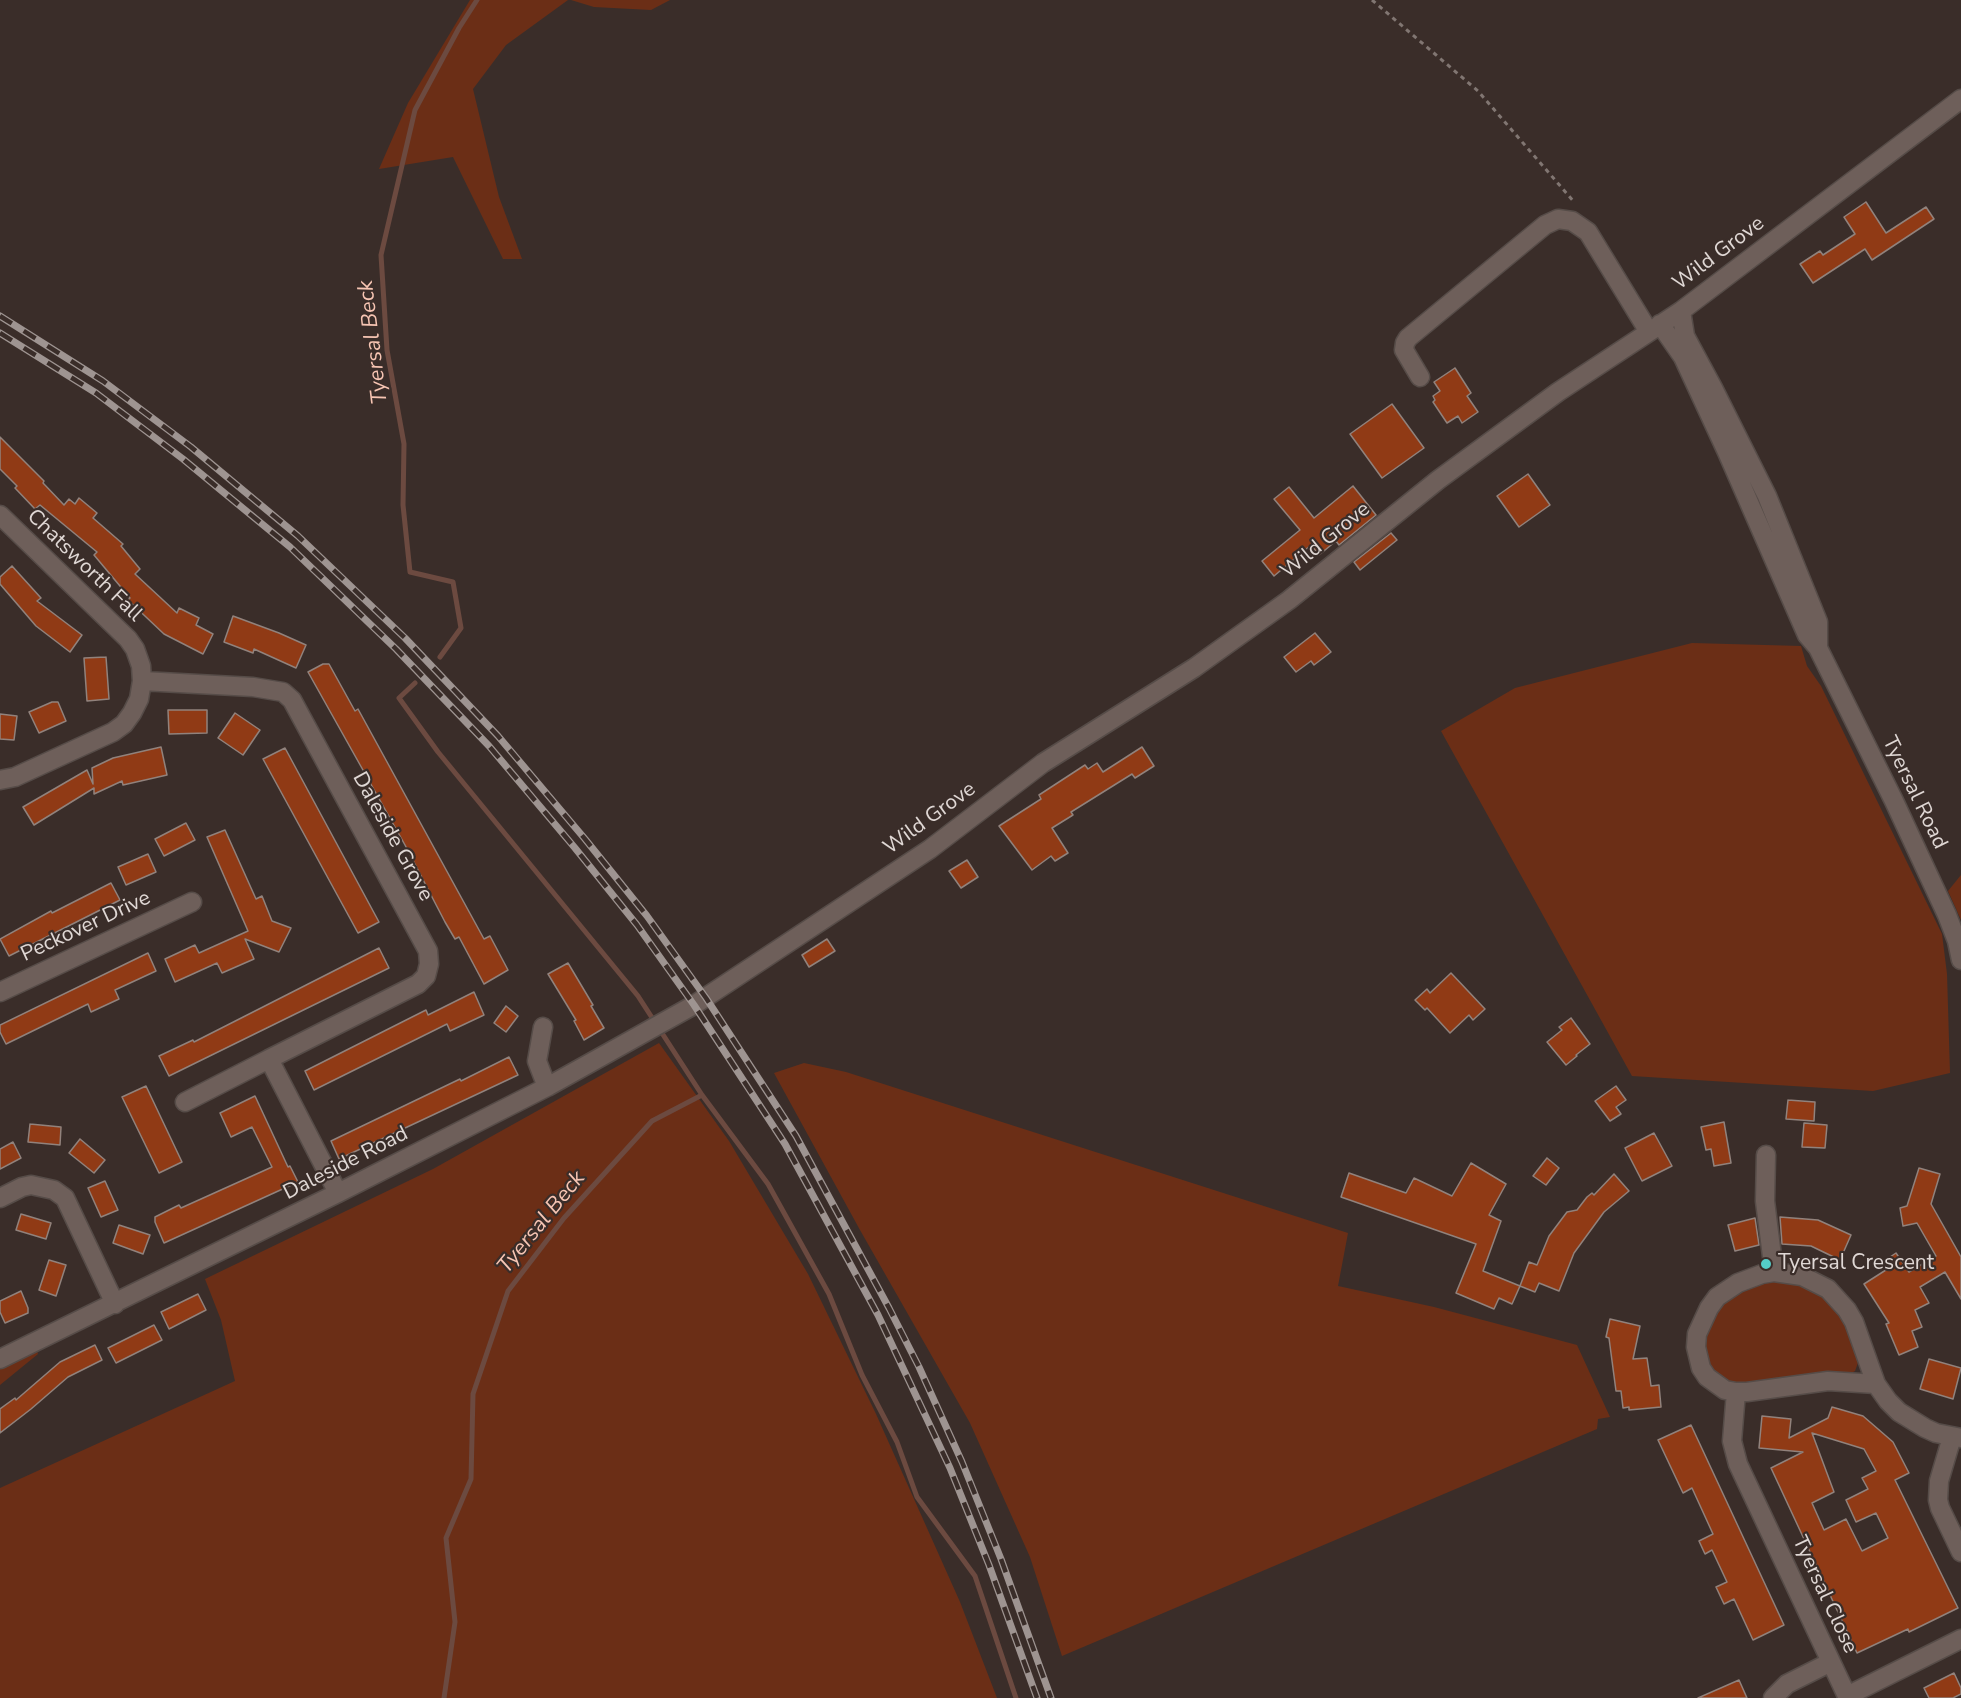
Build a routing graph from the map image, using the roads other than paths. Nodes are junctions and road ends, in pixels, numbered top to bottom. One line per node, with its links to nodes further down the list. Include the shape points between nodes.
1 (1961, 99): 2 (street, Wild Grove)
2 (1681, 311): 3 (street, Wild Grove); 6 (street, via 1685,336 1767,496 1818,622)
3 (1654, 328): 4 (street, Tyersal Road, via 1588,232 1572,221 1558,219 1545,225 1408,338 1404,350); 6 (street, Tyersal Road, via 1683,357 1807,635); 12 (street, Wild Grove, via 1438,480 1289,600 1194,668 1043,763 930,849)
4 (1420, 377)
5 (0, 515): 7 (street, Chatsworth Fall, via 128,639 141,666)
6 (1818, 648): 10 (street, Tyersal Road, via 1947,915)
7 (142, 681): 8 (street, Chatsworth Fall, via 132,713 113,732 15,777); 14 (street, Daleside Grove, via 253,687 283,692 292,700 428,951 426,976 418,984)
8 (0, 780)
9 (192, 902): 11 (street, Peckover Drive)
10 (1961, 960)
11 (0, 992)
12 (706, 998): 15 (street, Daleside Road)
13 (543, 1027): 15 (street, via 537,1061)
14 (269, 1059): 16 (street, Daleside Grove); 18 (street)
15 (547, 1087): 18 (street, Daleside Road)
16 (185, 1102)
17 (1766, 1155): 20 (street, via 1765,1201)
18 (338, 1193): 21 (street, Daleside Road)
19 (0, 1198): 21 (street, via 31,1185 54,1190 65,1198)
20 (1774, 1272): 23 (street, via 1816,1281 1838,1298 1854,1322); 24 (street, via 1749,1278 1717,1298 1697,1334 1701,1368 1716,1385)
21 (115, 1304): 22 (street, Daleside Road)
22 (0, 1359)
23 (1876, 1384): 24 (street, via 1828,1381); 25 (street, via 1888,1401 1914,1423)
24 (1736, 1392): 28 (street, Tyersal Close, via 1732,1441 1738,1464)
25 (1956, 1437): 26 (street, via 1940,1481 1938,1500)
26 (1961, 1552)
27 (1961, 1639): 29 (street, Tyersal Close)
28 (1831, 1662): 29 (street, Tyersal Close); 30 (street, via 1787,1683)
29 (1844, 1697)
30 (1773, 1698)

